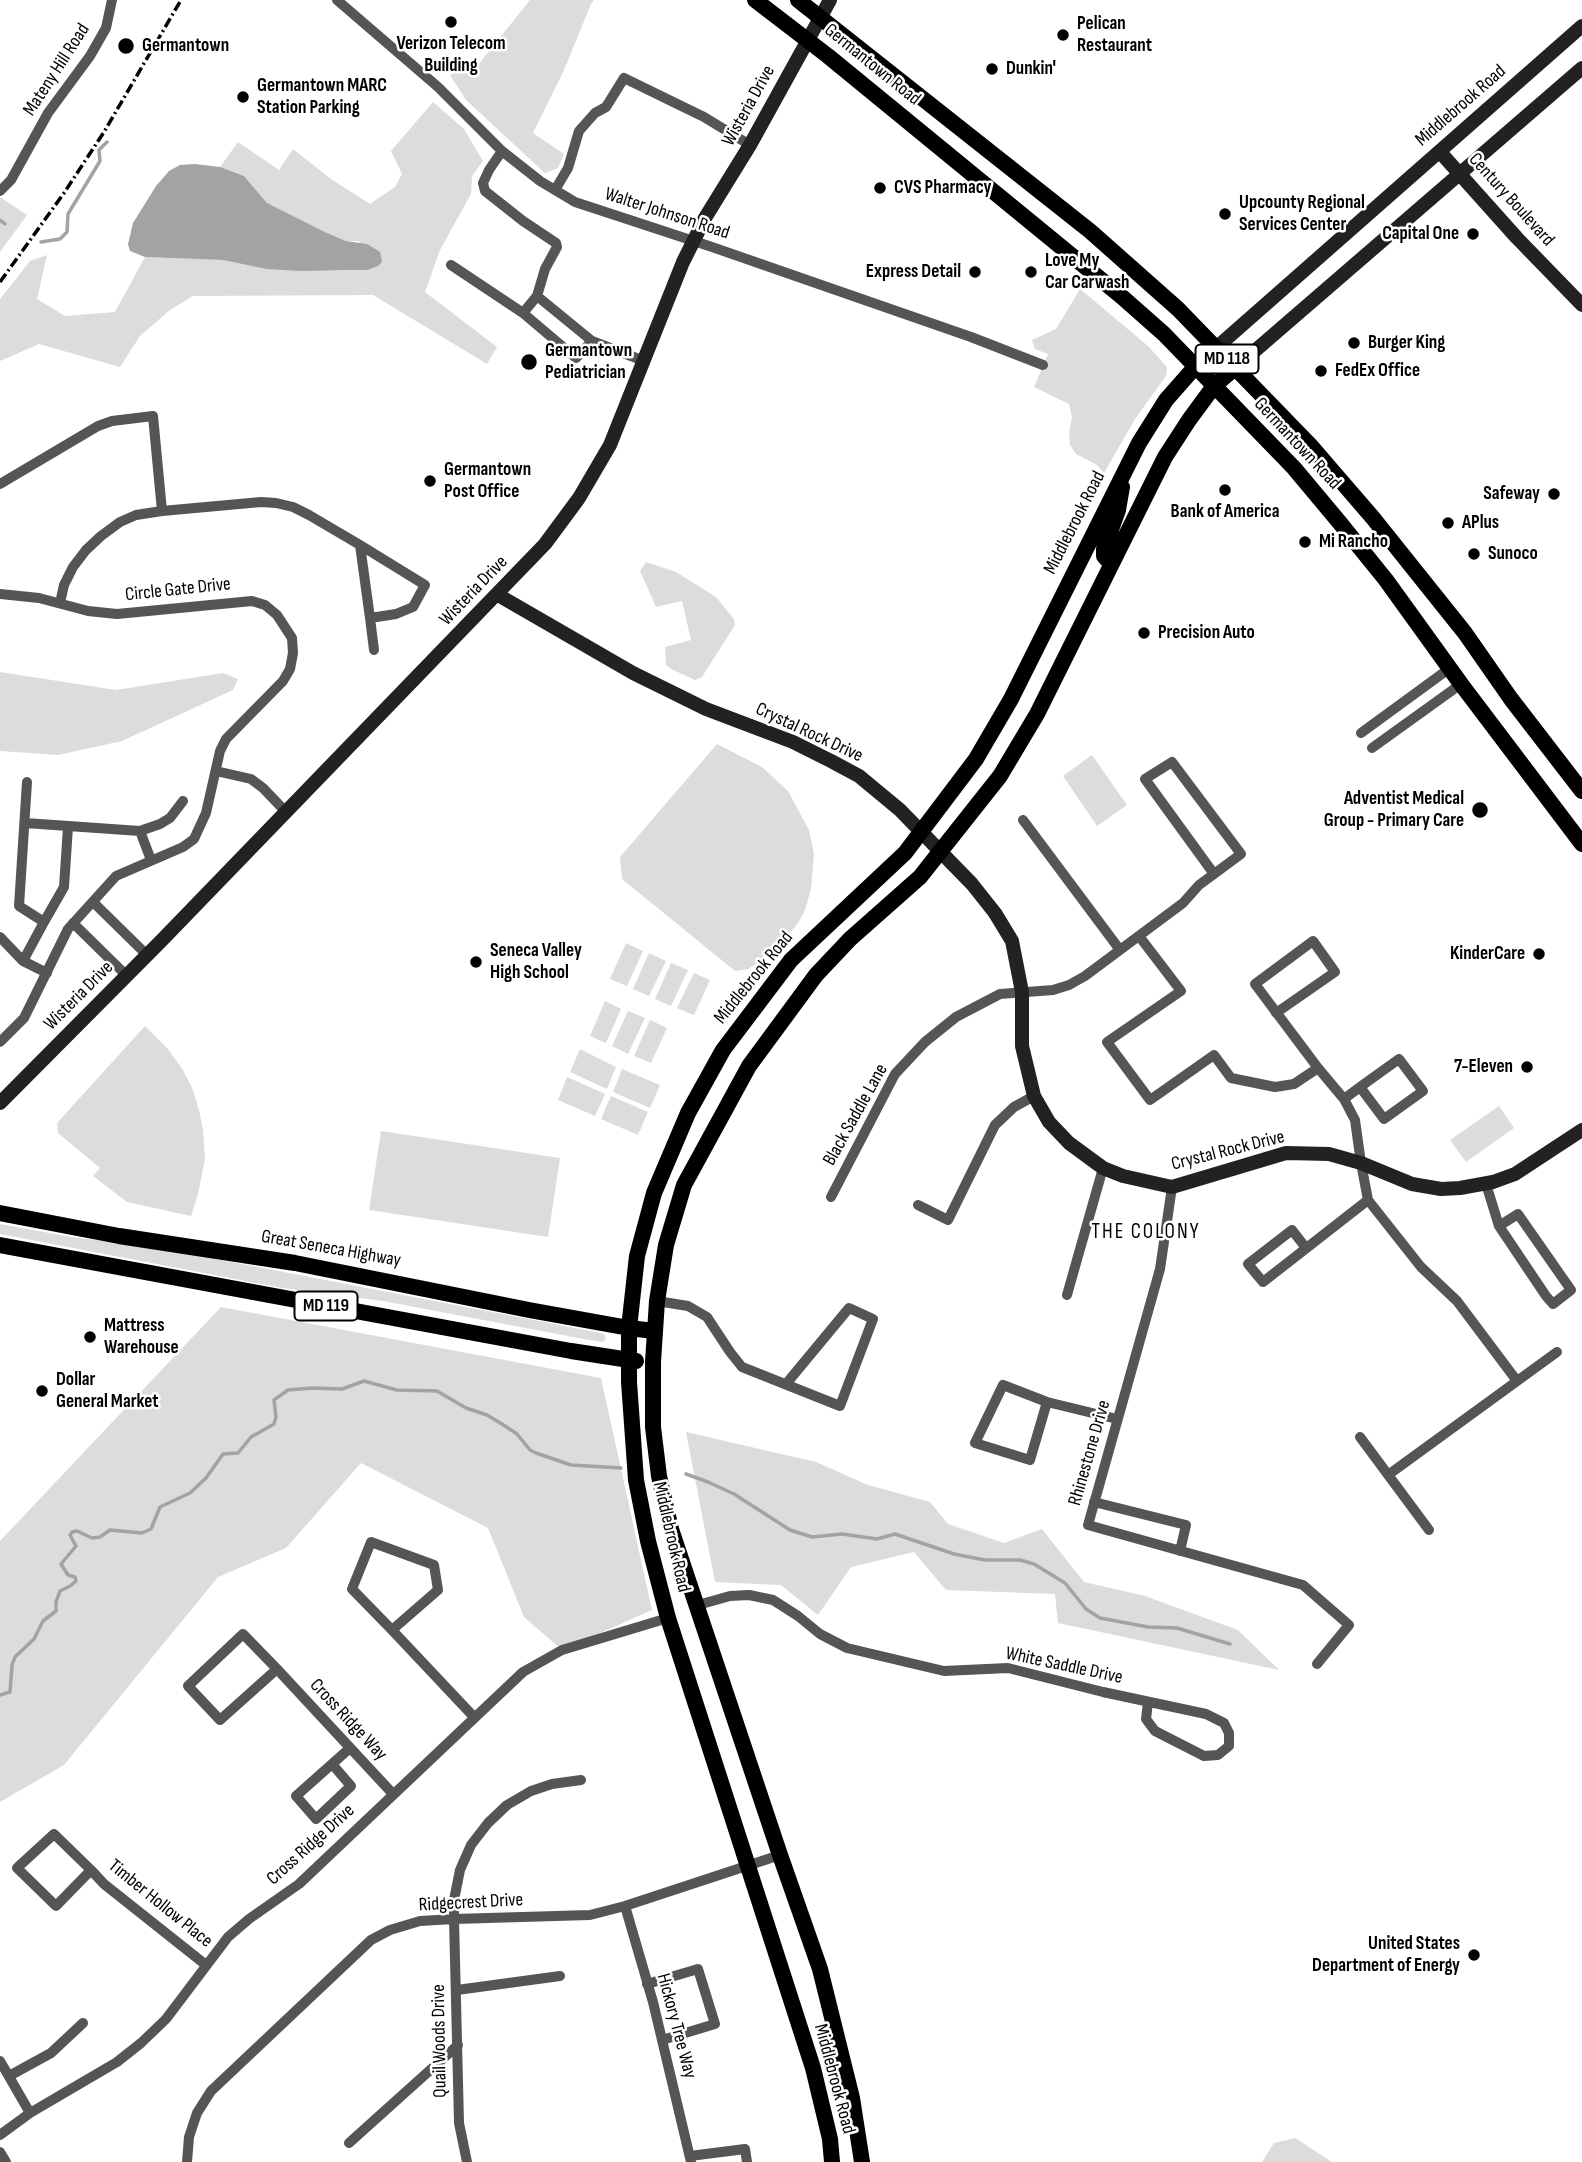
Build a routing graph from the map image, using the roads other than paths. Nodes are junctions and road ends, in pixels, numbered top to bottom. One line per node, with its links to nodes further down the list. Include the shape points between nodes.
1 (112, 0): 15 (street, Mateny Hill Road, via 106,28)
2 (337, 0): 11 (street, Walter Johnson Road, via 438,87)
3 (755, 0): 8 (main road, Germantown Road / MD 118)
4 (798, 0): 6 (main road, Germantown Road / MD 118)
5 (830, 0): 6 (street, Wisteria Drive)
6 (820, 17): 8 (street, Wisteria Drive); 22 (main road, Germantown Road / MD 118, via 1090,231)
7 (1582, 26): 12 (street, Middlebrook Road)
8 (808, 39): 10 (street, Wisteria Drive); 25 (main road, Germantown Road / MD 118, via 1121,296)
9 (1582, 68): 13 (street, Middlebrook Road)
10 (750, 145): 14 (street, via 624,78 606,107 579,131 568,168); 16 (street, Wisteria Drive)
11 (502, 151): 14 (street, Walter Johnson Road); 18 (street, via 483,183 485,191 556,243)
12 (1440, 152): 13 (street, Century Boulevard); 22 (street, Middlebrook Road)
13 (1461, 174): 19 (street, Century Boulevard); 26 (street, Middlebrook Road)
14 (555, 190): 16 (street, Walter Johnson Road, via 575,202)
15 (0, 191)
16 (694, 241): 23 (street, Wisteria Drive); 24 (street, Walter Johnson Road)
17 (451, 265): 20 (street)
18 (537, 296): 20 (street); 21 (street)
19 (1582, 305)
20 (523, 313): 21 (street, via 576,358)
21 (592, 341): 23 (street)
22 (1216, 348): 25 (main road, Middlebrook Road); 26 (main road, Germantown Road / MD 118)
23 (644, 361): 34 (street, Wisteria Drive, via 610,445 579,498)
24 (1043, 365)
25 (1195, 367): 27 (main road, Germantown Road / MD 118); 28 (main road, Middlebrook Road, via 1166,400)
26 (1235, 368): 27 (main road, Middlebrook Road); 44 (main road, Germantown Road / MD 118, via 1373,518)
27 (1214, 386): 32 (main road, Middlebrook Road, via 1165,457); 38 (main road, Germantown Road / MD 118, via 1294,468 1386,580)
28 (1123, 474): 32 (main road, via 1118,510 1104,549); 51 (main road, Middlebrook Road, via 1011,699 976,759)
29 (0, 484): 30 (street, via 98,426 153,416)
30 (162, 511): 31 (street, via 276,503 293,507); 35 (street, via 136,515 101,536 73,567)
31 (360, 545): 36 (street); 36 (street, via 425,585 406,611)
32 (1111, 564): 53 (main road, Middlebrook Road, via 1037,714 1000,776)
33 (0, 594): 35 (street, Circle Gate Drive)
34 (498, 595): 46 (street, Wisteria Drive); 51 (street, Crystal Rock Drive, via 632,673 706,709 793,742 859,776)
35 (60, 603): 42 (street, Circle Gate Drive, via 117,614 252,601 276,615 292,638 290,670 226,739)
36 (370, 618): 37 (street)
37 (374, 650)
38 (1450, 668): 39 (main road, Germantown Road / MD 118); 40 (street)
39 (1461, 684): 41 (street); 52 (main road, Germantown Road / MD 118)
40 (1361, 733)
41 (1372, 748)
42 (216, 771): 46 (street, via 251,779); 54 (street, Circle Gate Drive, via 194,839)
43 (27, 782): 48 (street)
44 (1582, 791)
45 (183, 802): 50 (street, via 170,818)
46 (286, 812): 62 (street, Wisteria Drive)
47 (1023, 820): 61 (street)
48 (25, 823): 49 (street); 57 (street, via 19,906)
49 (68, 827): 50 (street); 57 (street, via 64,887)
50 (140, 831): 54 (street)
51 (922, 832): 53 (street, Crystal Rock Drive); 88 (main road, Middlebrook Road, via 791,960 723,1050 688,1113 654,1193 637,1256)
52 (1582, 844)
53 (941, 852): 66 (street, Crystal Rock Drive, via 972,884 1012,941); 87 (main road, Middlebrook Road, via 816,975 749,1066 684,1185 666,1245)
54 (151, 860): 56 (street, Circle Gate Drive, via 116,876)
55 (1214, 874): 55 (street, via 1241,854 1172,762 1144,779); 59 (street)
56 (93, 902): 58 (street, Circle Gate Drive); 62 (street)
57 (44, 922): 63 (street)
58 (74, 923): 64 (street, Circle Gate Drive, via 58,944); 65 (street)
59 (1139, 936): 61 (street); 69 (street, via 1181,991 1107,1042 1150,1100 1214,1055 1231,1078 1275,1087 1294,1084)
60 (0, 937): 63 (street)
61 (1120, 950): 66 (street, via 1069,985)
62 (147, 955): 65 (street, Wisteria Drive)
63 (23, 961): 64 (street)
64 (47, 973): 68 (street, Circle Gate Drive, via 24,1018)
65 (127, 976): 73 (street, Wisteria Drive)
66 (1022, 992): 71 (street, Crystal Rock Drive, via 1022,1046); 79 (street, Black Saddle Lane, via 1000,995 956,1017 895,1074)
67 (1276, 1013): 67 (street, via 1255,984 1313,941 1335,972); 69 (street)
68 (0, 1042)
69 (1318, 1068): 72 (street)
70 (1360, 1087): 70 (street, via 1399,1059 1423,1091 1384,1119); 72 (street)
71 (1034, 1096): 76 (street, Crystal Rock Drive, via 1069,1143); 81 (street, via 995,1125 948,1220)
72 (1344, 1099): 75 (street, via 1355,1120)
73 (0, 1103)
74 (1579, 1130): 77 (street, Crystal Rock Drive, via 1536,1162)
75 (1361, 1163): 77 (street, Crystal Rock Drive, via 1412,1184 1441,1189); 78 (street, Crystal Rock Drive, via 1329,1154 1286,1153); 80 (street)
76 (1103, 1168): 78 (street, Crystal Rock Drive); 86 (street)
77 (1486, 1184): 83 (street)
78 (1172, 1187): 96 (street, Rhinestone Drive, via 1160,1269)
79 (831, 1197)
80 (1368, 1200): 85 (street); 93 (street, via 1421,1267 1457,1301)
81 (918, 1205)
82 (0, 1213): 88 (main road, Great Seneca Highway / MD 119, via 119,1237 295,1263)
83 (1499, 1226): 83 (street, via 1553,1304 1571,1290 1518,1213)
84 (0, 1245): 91 (main road, MD 119)
85 (1306, 1248): 85 (street, via 1263,1282 1248,1264 1292,1230)
86 (1067, 1295)
87 (657, 1301): 89 (main road, Middlebrook Road); 94 (street, via 688,1306 708,1317 742,1367)
88 (629, 1328): 89 (main road, Great Seneca Highway / MD 119); 91 (main road, Middlebrook Road)
89 (654, 1331): 92 (main road, Middlebrook Road)
90 (1557, 1352): 93 (street)
91 (628, 1360): 92 (main road, MD 119); 103 (main road, Middlebrook Road, via 636,1480)
92 (653, 1362): 102 (main road, Middlebrook Road, via 659,1476 671,1529)
93 (1517, 1381): 98 (street)
94 (786, 1384): 94 (street, via 840,1406 873,1319 849,1308)
95 (1047, 1402): 95 (street, via 1003,1385 975,1443 1030,1460); 96 (street)
96 (1117, 1419): 99 (street, Rhinestone Drive)
97 (1360, 1437): 98 (street)
98 (1388, 1475): 100 (street)
99 (1094, 1502): 101 (street, Rhinestone Drive, via 1088,1525); 101 (street, via 1186,1525)
100 (1429, 1530)
101 (1180, 1550): 105 (street, Rhinestone Drive, via 1303,1585 1349,1625)
102 (698, 1605): 107 (street, White Saddle Drive, via 749,1595 773,1600 847,1648 944,1671 1008,1668); 113 (main road, Middlebrook Road)
103 (668, 1618): 108 (street, Cross Ridge Drive, via 562,1650 523,1672); 114 (main road, Middlebrook Road)
104 (392, 1630): 104 (street, via 352,1588 371,1542 435,1565 438,1590); 108 (street)
105 (1317, 1664)
106 (277, 1670): 106 (street, Cross Ridge Way, via 243,1634 188,1686 220,1720); 109 (street, Cross Ridge Way)
107 (1148, 1702): 107 (street, White Saddle Drive, via 1146,1719 1155,1731 1203,1756 1218,1755 1229,1745 1224,1723 1206,1714)
108 (474, 1717): 112 (street, Cross Ridge Drive)
109 (350, 1748): 110 (street); 112 (street, Cross Ridge Way)
110 (332, 1764): 110 (street, via 296,1796 316,1819 351,1786)
111 (581, 1780): 117 (street, Quail Woods Drive, via 531,1791 488,1823 460,1870)
112 (393, 1794): 118 (street, Cross Ridge Drive, via 299,1884 228,1937)
113 (780, 1855): 114 (street, Ridgecrest Drive); 137 (main road, Middlebrook Road, via 820,1969 852,2098)
114 (746, 1865): 116 (street, Ridgecrest Drive); 136 (main road, Middlebrook Road, via 813,2068)
115 (91, 1870): 115 (street, Timber Hollow Place, via 54,1834 17,1868 55,1906); 118 (street, Timber Hollow Place)
116 (625, 1906): 117 (street, Ridgecrest Drive, via 590,1914); 120 (street, Hickory Tree Way)
117 (454, 1919): 121 (street, Quail Woods Drive); 133 (street, Ridgecrest Drive, via 420,1921 371,1940 211,2091 197,2113)
118 (206, 1965): 127 (street, Cross Ridge Drive, via 166,2019 141,2043)
119 (560, 1976): 121 (street)
120 (647, 1984): 123 (street, Hickory Tree Way); 123 (street, via 698,1969 715,2024)
121 (457, 1990): 124 (street, Quail Woods Drive)
122 (83, 2023): 126 (street, via 51,2053)
123 (662, 2040): 131 (street, Hickory Tree Way)
124 (457, 2045): 129 (street); 134 (street, Quail Woods Drive, via 459,2123)
125 (0, 2061): 126 (street)
126 (9, 2076): 127 (street)
127 (30, 2113): 128 (street, Cross Ridge Drive)
128 (0, 2135)
129 (349, 2143)
130 (0, 2152): 132 (street)
131 (690, 2159): 135 (street, Hickory Tree Way, via 745,2149)
132 (6, 2162)
133 (187, 2162)
134 (467, 2162)
135 (747, 2162)
136 (832, 2162)
137 (862, 2162)

